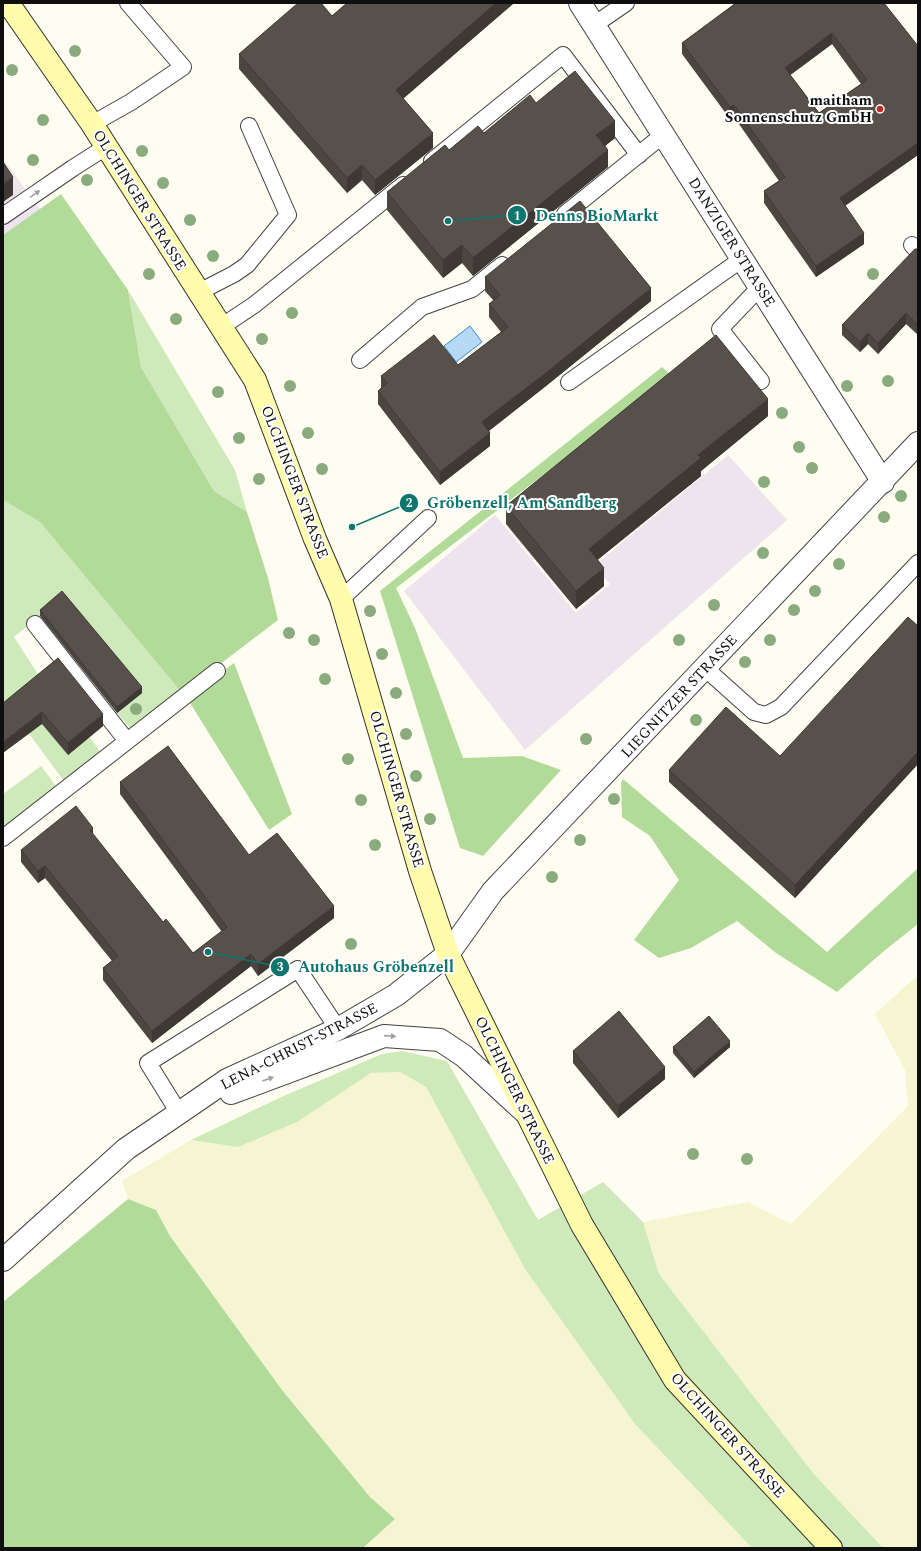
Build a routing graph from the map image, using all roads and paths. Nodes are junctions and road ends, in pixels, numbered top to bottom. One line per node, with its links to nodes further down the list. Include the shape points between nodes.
1 (8, 3): 6 (main road, OLCHINGER STRASSE)
2 (128, 3): 6 (lane, via 183,67 131,102)
3 (580, 3): 5 (street, DANZIGER STRASSE)
4 (626, 3): 5 (lane)
5 (594, 25): 8 (street, DANZIGER STRASSE)
6 (92, 124): 9 (main road, OLCHINGER STRASSE)
7 (248, 126): 16 (lane, via 288,215 247,265)
8 (663, 135): 10 (lane); 14 (street, DANZIGER STRASSE)
9 (106, 148): 11 (lane, one-way to 9); 16 (main road, OLCHINGER STRASSE)
10 (639, 155): 12 (lane); 17 (lane, via 563,55 254,305)
11 (3, 216)
12 (552, 224)
13 (515, 254): 18 (lane, via 472,289 422,307)
14 (742, 259): 15 (street, DANZIGER STRASSE); 20 (lane)
15 (760, 287): 19 (lane, via 720,329); 22 (street, DANZIGER STRASSE)
16 (198, 292): 17 (main road, OLCHINGER STRASSE)
17 (222, 327): 25 (main road, OLCHINGER STRASSE, via 255,380 315,539)
18 (360, 360)
19 (761, 380)
20 (569, 382)
21 (918, 443): 22 (street, LIEGNITZER STRASSE)
22 (883, 482): 27 (street, LIEGNITZER STRASSE)
23 (428, 518): 25 (lane)
24 (918, 563): 27 (lane, via 781,708 766,715 754,712)
25 (341, 598): 31 (main road, OLCHINGER STRASSE, via 420,870)
26 (35, 624): 29 (lane)
27 (705, 668): 31 (street, LIEGNITZER STRASSE, via 494,891)
28 (217, 671): 29 (lane)
29 (127, 741): 30 (lane)
30 (3, 838)
31 (448, 954): 32 (street, LENA-CHRIST-STRASSE, via 396,995); 34 (main road, OLCHINGER STRASSE)
32 (338, 1029): 33 (street, LENA-CHRIST-STRASSE, via 227,1080); 33 (lane, via 298,970 148,1063)
33 (179, 1113): 34 (street, one-way to 34, via 384,1036 440,1040 464,1056); 35 (street, LENA-CHRIST-STRASSE, via 126,1149)
34 (527, 1114): 36 (main road, OLCHINGER STRASSE, via 582,1225 675,1380)
35 (3, 1260)
36 (831, 1548)

